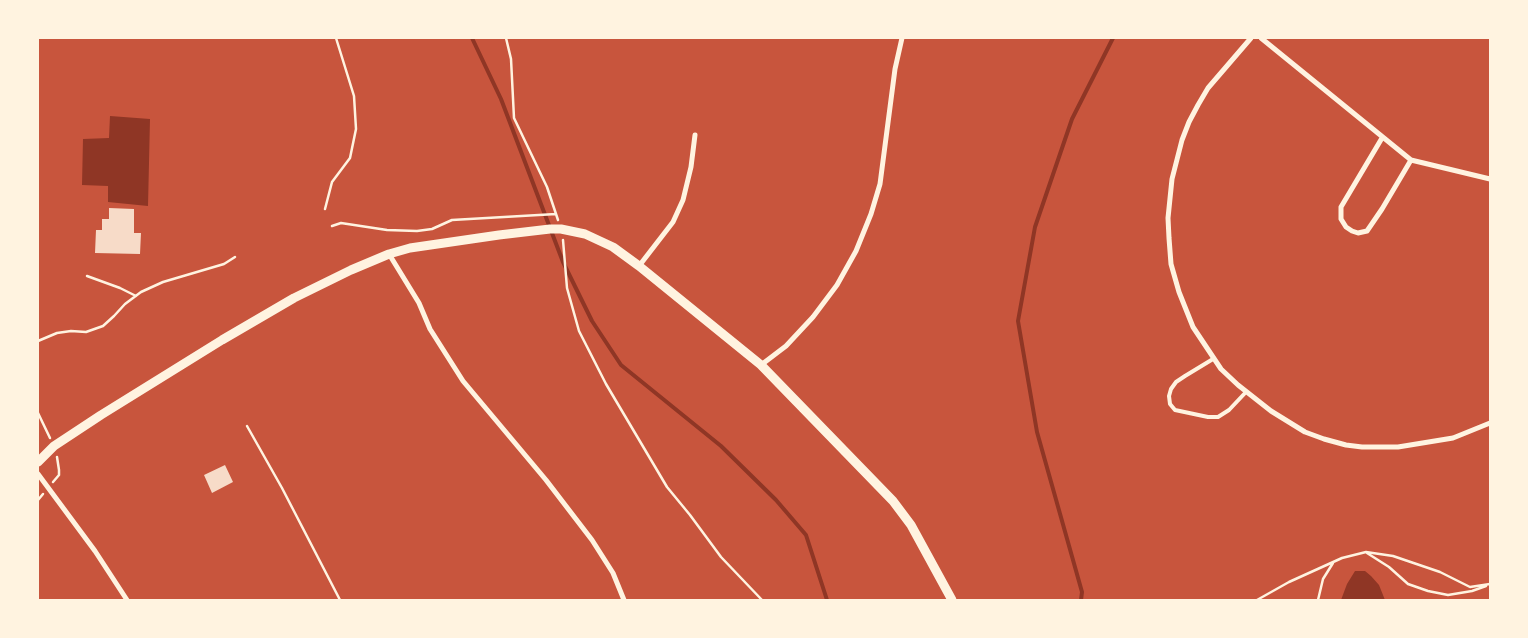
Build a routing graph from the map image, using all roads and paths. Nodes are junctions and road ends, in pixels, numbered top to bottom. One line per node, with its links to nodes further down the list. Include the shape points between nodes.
1 (336, 38): 10 (path, via 354,96 356,129 350,158 332,182)
2 (506, 38): 11 (path, via 511,59 514,118 547,187)
3 (902, 38): 21 (street, via 880,184 856,250 837,285 813,317 786,346)
4 (1251, 38): 20 (street, via 1208,88 1189,122 1176,159 1170,198 1168,238 1174,276 1193,327)
5 (1261, 38): 7 (street)
6 (695, 135): 16 (street, via 683,200 672,222)
7 (1382, 138): 8 (street); 8 (street, via 1341,207 1340,219 1346,227 1358,233 1367,231)
8 (1411, 160): 9 (street)
9 (1490, 179)
10 (325, 209)
11 (556, 214): 12 (path, via 452,220 417,231 341,223); 13 (path)
12 (332, 226)
13 (562, 229): 14 (street, via 410,248); 16 (street, via 592,237); 33 (path, via 568,288 579,331 606,384 667,487 721,557)
14 (389, 254): 25 (street, via 294,298 253,321 101,415 54,446); 32 (street, via 463,381 592,540 613,573)
15 (235, 257): 18 (path, via 224,264 163,282)
16 (639, 266): 21 (street)
17 (87, 276): 18 (path)
18 (136, 296): 19 (path, via 103,326 86,332 57,333)
19 (38, 341)
20 (1213, 359): 22 (street); 22 (lane, via 1176,382 1169,396 1175,410 1218,417)
21 (761, 364): 34 (street, via 893,501 911,525)
22 (1246, 392): 23 (street, via 1305,432 1346,445 1398,447 1453,438)
23 (1490, 423)
24 (247, 426): 31 (path)
25 (38, 462)
26 (38, 474): 30 (street)
27 (1366, 552): 28 (path); 29 (path, via 1392,556 1440,572 1470,587); 29 (path, via 1408,584 1428,591 1448,595)
28 (1334, 562): 35 (path); 36 (path, via 1323,579)
29 (1490, 584)
30 (127, 600)
31 (340, 600)
32 (624, 600)
33 (762, 600)
34 (952, 600)
35 (1258, 600)
36 (1318, 600)

